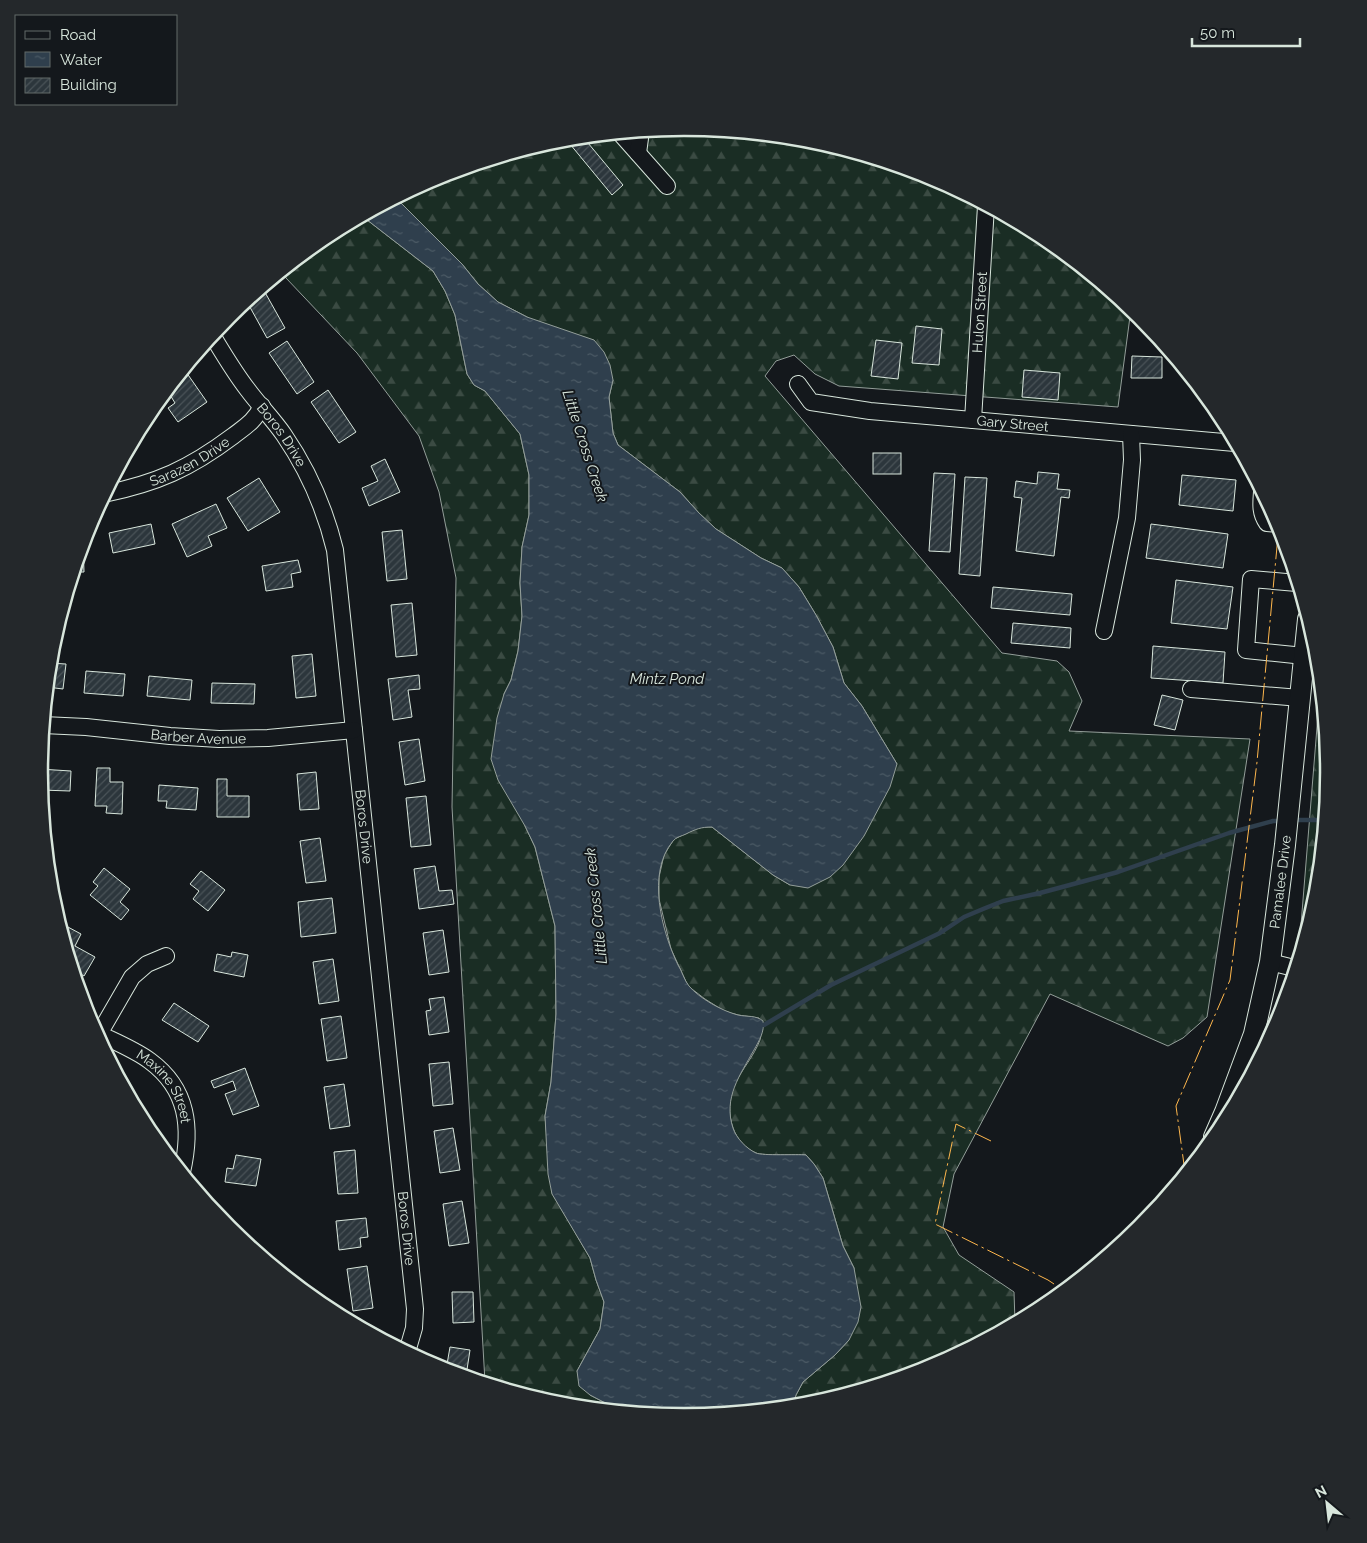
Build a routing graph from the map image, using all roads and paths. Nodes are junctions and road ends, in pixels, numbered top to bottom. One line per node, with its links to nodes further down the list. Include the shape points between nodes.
1 (640, 137): 3 (street)
2 (625, 139): 3 (street)
3 (638, 153): 4 (street)
4 (667, 186)
5 (986, 212): 9 (street, Hulon Street)
6 (216, 341): 8 (street, Boros Drive)
7 (798, 384): 9 (street, Gary Street, via 811,402)
8 (262, 406): 12 (street, Sarazen Drive, via 256,418 210,453 184,468 158,480); 22 (street, Boros Drive, via 304,468 330,531 335,550)
9 (973, 420): 10 (street, Gary Street)
10 (1131, 434): 11 (street, Gary Street); 16 (street, via 1128,518)
11 (1227, 442)
12 (112, 492)
13 (1261, 506): 14 (street, via 1262,516)
14 (1268, 522)
15 (1290, 582): 18 (street, via 1251,580 1246,650)
16 (1104, 630)
17 (1306, 641): 18 (main road, Pamalee Drive)
18 (1304, 656): 20 (main road, Pamalee Drive)
19 (1191, 689): 20 (street)
20 (1300, 698): 24 (main road, Pamalee Drive, via 1286,845)
21 (49, 725): 22 (street, Barber Avenue, via 219,739)
22 (354, 730): 30 (street, Boros Drive, via 415,1308)
23 (166, 956): 26 (street, via 147,964 132,977)
24 (1270, 962): 25 (street); 28 (main road, Pamalee Drive, via 1254,1034)
25 (1289, 967)
26 (101, 1026)
27 (106, 1038): 29 (street, Maxine Street, via 150,1061 176,1090 186,1118 188,1137)
28 (1232, 1093)
29 (183, 1164)
30 (410, 1345)

